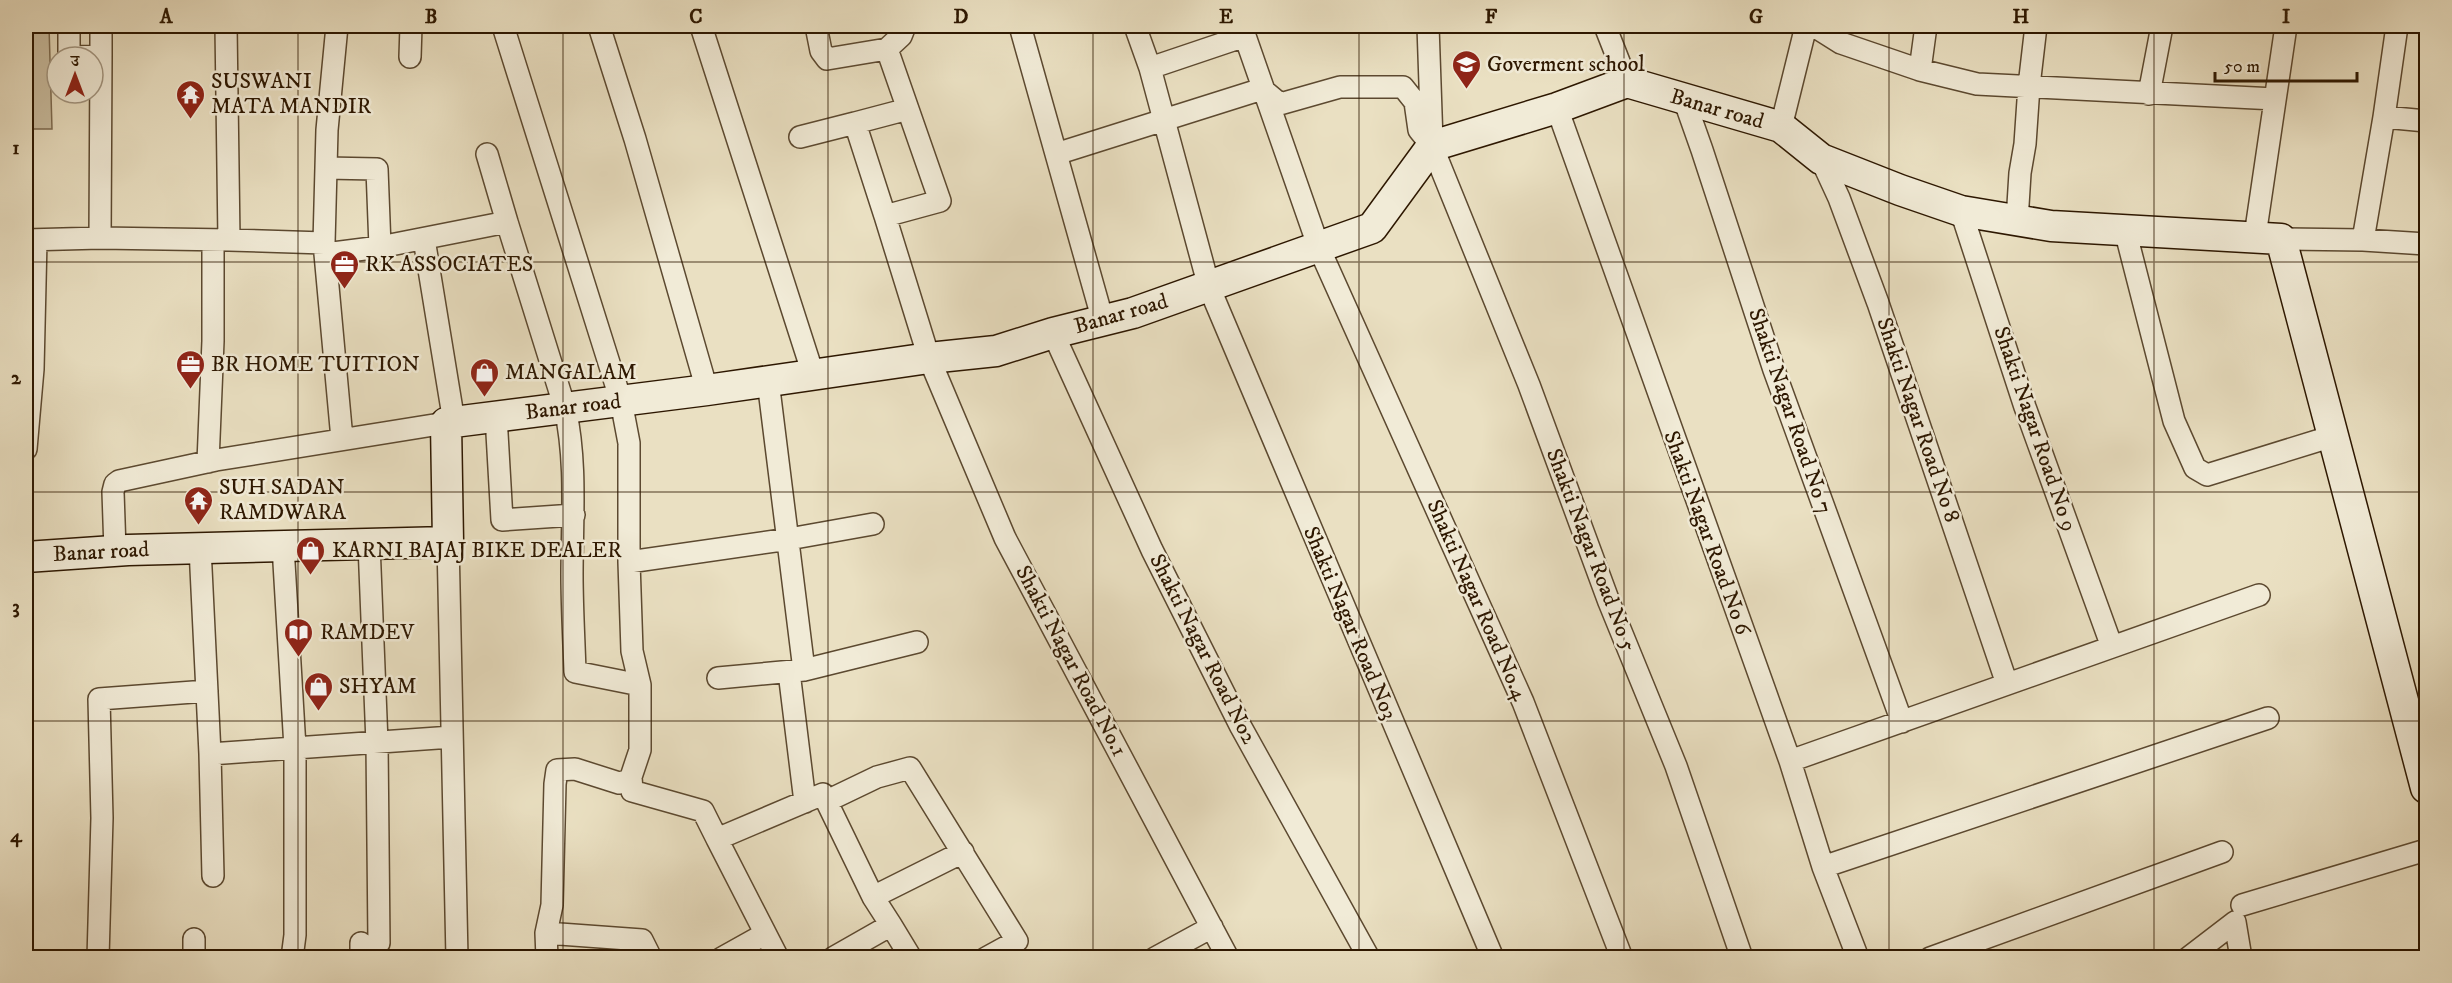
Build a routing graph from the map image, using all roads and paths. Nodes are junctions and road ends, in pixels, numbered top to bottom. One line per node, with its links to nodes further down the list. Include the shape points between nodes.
1 (69, 26): 23 (street)
2 (101, 26): 24 (street)
3 (226, 26): 58 (street)
4 (337, 26): 48 (street)
5 (411, 26): 26 (street)
6 (503, 26): 72 (street)
7 (599, 26): 71 (street, via 636,139)
8 (701, 26): 69 (street)
9 (816, 26): 25 (street, via 821,51 827,58)
10 (906, 26): 25 (street)
11 (1020, 26): 46 (street)
12 (1135, 26): 27 (street, Shakti Nagar Road No3)
13 (1428, 26): 44 (street)
14 (1605, 26): 29 (street)
15 (1806, 26): 42 (street)
16 (1814, 26): 28 (street, via 1841,43)
17 (1926, 26): 28 (street)
18 (2036, 26): 30 (street)
19 (2162, 26): 32 (street)
20 (2286, 26): 34 (street)
21 (2397, 26): 38 (street)
22 (1244, 29): 27 (street); 31 (street, Shakti Nagar Road No.4)
23 (69, 45)
24 (101, 45)
25 (887, 49): 37 (street)
26 (410, 57)
27 (1150, 68): 39 (street, Shakti Nagar Road No3)
28 (1920, 70): 30 (street, via 1977,84)
29 (1627, 82): 33 (street, Banar road); 36 (street)
30 (2029, 86): 32 (street); 52 (street)
31 (1262, 89): 39 (street); 44 (street, via 1280,104 1340,87 1403,87 1415,102 1419,130); 63 (street, Shakti Nagar Road No.4)
32 (2149, 94): 34 (street)
33 (1683, 99): 42 (street, Banar road); 99 (street, Shakti Nagar Road No 7, via 1774,370)
34 (2275, 99): 55 (street)
35 (101, 105): 54 (street)
36 (1557, 108): 44 (street); 104 (street, Shakti Nagar Road No 6)
37 (908, 109): 41 (street); 50 (street, via 940,201)
38 (2384, 117): 40 (street); 59 (street)
39 (1165, 121): 46 (street); 64 (street, Shakti Nagar Road No3)
40 (2427, 121)
41 (855, 123): 43 (street); 50 (street, Shakti Nagar Road No.1)
42 (1781, 127): 47 (street, Banar road)
43 (800, 137)
44 (1432, 146): 63 (street, Banar road, via 1372,228); 138 (street, Shakti Nagar Road No 5, via 1676,766)
45 (487, 154): 51 (street)
46 (1056, 154): 65 (street)
47 (1821, 159): 49 (street, Banar road); 96 (street, Shakti Nagar Road No 8, via 1878,303)
48 (326, 168): 61 (street, via 377,169); 62 (street)
49 (1961, 211): 52 (street, Banar road); 92 (street, Shakti Nagar Road No 9, via 2025,406)
50 (885, 216): 67 (street, Shakti Nagar Road No.1)
51 (507, 222): 56 (street); 73 (street)
52 (2017, 222): 53 (street, Banar road)
53 (2125, 230): 55 (street, Banar road); 76 (street, via 2174,420 2195,468 2206,475)
54 (100, 238): 57 (street); 58 (street)
55 (2268, 238): 59 (street); 76 (street)
56 (424, 239): 61 (street); 75 (street)
57 (31, 240): 68 (street)
58 (221, 240): 62 (street); 79 (street)
59 (2363, 240): 60 (street)
60 (2427, 244)
61 (380, 247): 62 (street)
62 (324, 248): 77 (street)
63 (1319, 248): 64 (street, Banar road); 137 (street, Shakti Nagar Road No.4, via 1523,702)
64 (1209, 287): 65 (street, Banar road); 136 (street, Shakti Nagar Road No3)
65 (1102, 321): 66 (street, Banar road)
66 (1053, 333): 67 (street, Banar road, via 996,351); 135 (street, Shakti Nagar Road No2, via 1152,550 1241,727)
67 (929, 358): 69 (street, Banar road); 118 (street, Shakti Nagar Road No.1, via 1005,538)
68 (29, 370): 78 (street)
69 (813, 374): 70 (street, Banar road)
70 (768, 381): 71 (street, Banar road); 82 (street)
71 (707, 390): 72 (street, Banar road)
72 (621, 401): 73 (street, Banar road); 89 (street, via 629,443)
73 (565, 408): 74 (street, Banar road); 80 (street)
74 (496, 416): 75 (street, Banar road); 80 (street, via 501,520)
75 (449, 422): 77 (street); 83 (street)
76 (2333, 436): 106 (street)
77 (342, 439): 79 (street)
78 (26, 449)
79 (208, 462): 87 (street, via 115,484)
80 (574, 515): 95 (street, via 575,672)
81 (873, 524): 82 (street)
82 (789, 539): 89 (street); 93 (street)
83 (448, 542): 84 (street, Banar road); 100 (street)
84 (369, 544): 85 (street, Banar road); 101 (street)
85 (283, 546): 86 (street, Banar road); 102 (street)
86 (200, 548): 87 (street, Banar road); 97 (street)
87 (115, 550): 88 (street, Banar road)
88 (26, 557)
89 (629, 562): 95 (street, via 632,651)
90 (2259, 596): 92 (street)
91 (917, 642): 93 (street)
92 (2112, 647): 96 (street)
93 (797, 671): 94 (street); 108 (street)
94 (718, 678)
95 (640, 684): 105 (street, via 640,750)
96 (2007, 684): 99 (street)
97 (207, 692): 103 (street); 123 (street, via 99,699 102,818)
98 (2268, 718): 113 (street)
99 (1902, 722): 104 (street)
100 (452, 737): 101 (street); 125 (street)
101 (377, 743): 102 (street); 121 (street)
102 (295, 748): 103 (street); 124 (street)
103 (210, 754): 114 (street)
104 (1790, 761): 113 (street, Shakti Nagar Road No 6)
105 (631, 777): 109 (street, via 632,791 703,811); 119 (street, via 619,783 576,768 557,770 552,905)
106 (2427, 788)
107 (827, 801): 108 (street, via 823,794); 111 (street, via 877,777 910,768); 115 (street)
108 (805, 802): 109 (street)
109 (717, 838): 120 (street)
110 (2427, 850): 116 (street)
111 (963, 852): 115 (street); 122 (street)
112 (2222, 852): 140 (street)
113 (1823, 867): 139 (street, Shakti Nagar Road No 6)
114 (213, 876)
115 (873, 897): 117 (street)
116 (2242, 905)
117 (891, 925): 130 (street); 131 (street)
118 (1212, 927): 133 (street); 134 (street, Shakti Nagar Road No.1)
119 (546, 933): 126 (street); 127 (street, via 642,940)
120 (765, 934): 128 (street); 129 (street)
121 (367, 948)
122 (1022, 949): 132 (street)
123 (98, 957)
124 (292, 957)
125 (457, 957)
126 (547, 957)
127 (651, 957)
128 (722, 957)
129 (778, 957)
130 (832, 957)
131 (911, 957)
132 (986, 957)
133 (1155, 957)
134 (1228, 957)
135 (1369, 957)
136 (1493, 957)
137 (1622, 957)
138 (1742, 957)
139 (1858, 957)
140 (1930, 957)
141 (2188, 957): 142 (street, via 2235,922)
142 (2241, 957)

